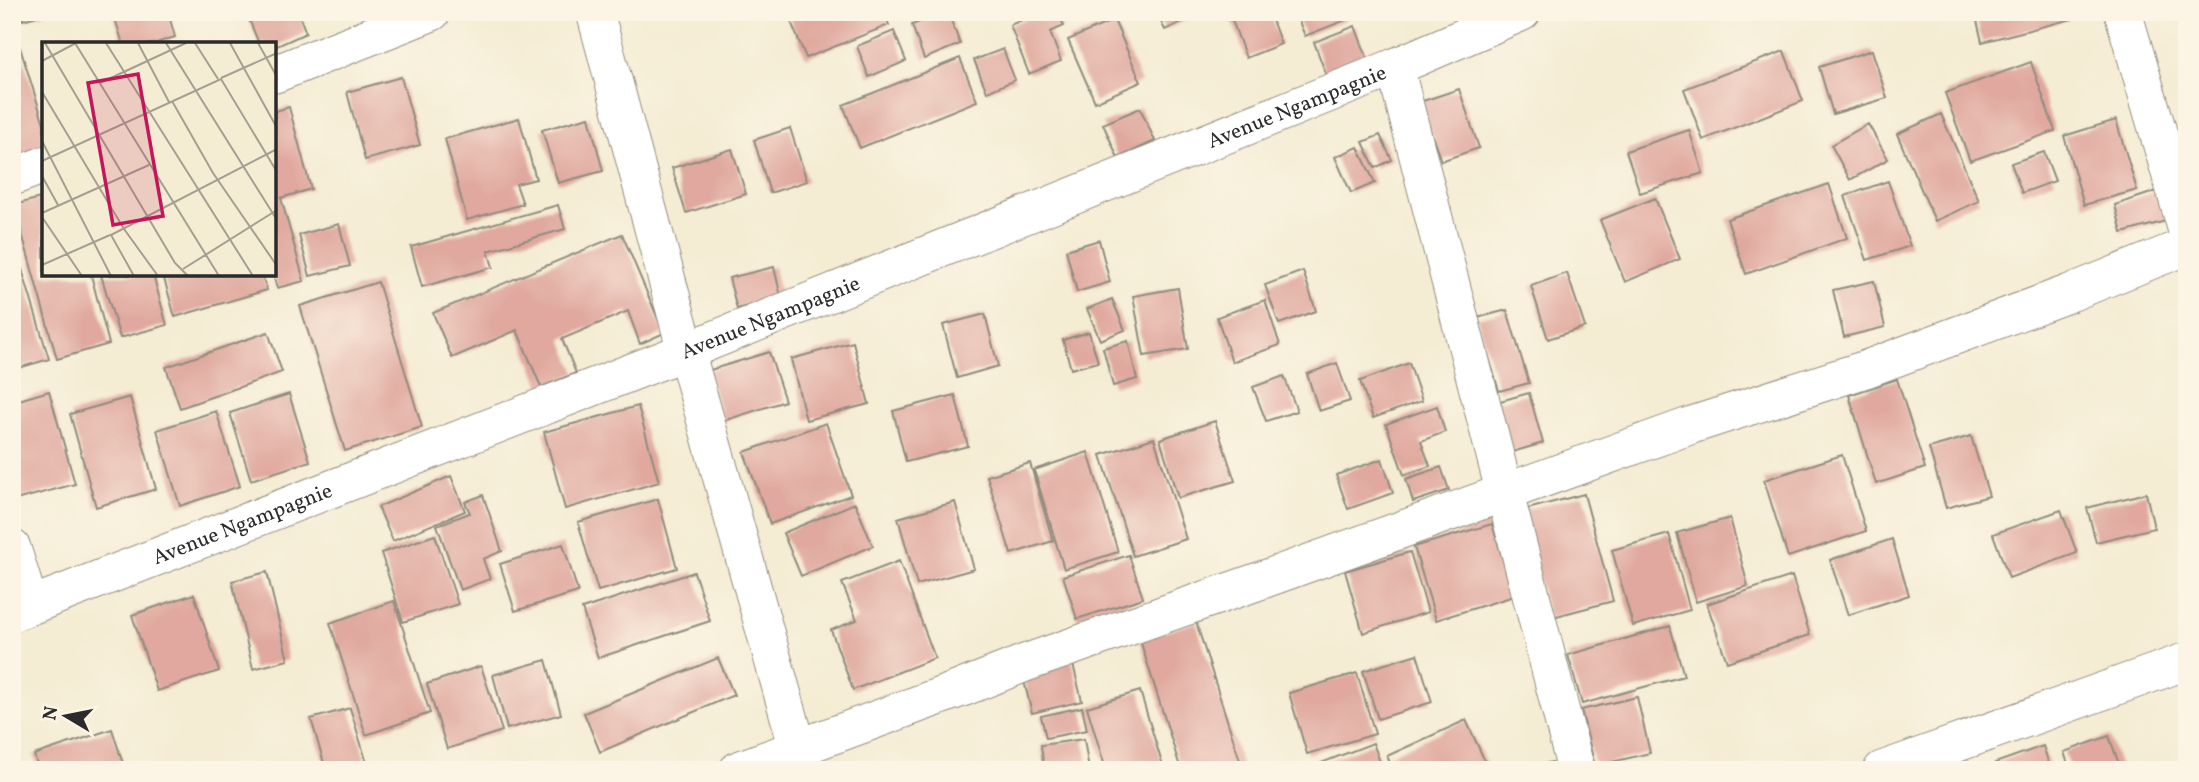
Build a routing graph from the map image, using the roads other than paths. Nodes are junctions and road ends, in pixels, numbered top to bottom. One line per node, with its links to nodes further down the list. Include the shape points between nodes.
1 (432, 12): 6 (street)
2 (595, 12): 11 (street)
3 (1522, 12): 5 (street, Avenue Ngampagnie)
4 (2123, 12): 9 (street)
5 (1395, 67): 11 (street, Avenue Ngampagnie); 12 (street)
6 (276, 74)
7 (42, 166): 8 (street)
8 (12, 177)
9 (2187, 231)
10 (2187, 246): 12 (street, via 1866,369)
11 (686, 351): 14 (street, Avenue Ngampagnie); 16 (street)
12 (1506, 491): 16 (street, via 1025,663); 18 (street)
13 (12, 548): 14 (street)
14 (21, 609)
15 (2187, 661): 19 (street)
16 (801, 758): 17 (street)
17 (738, 770)
18 (1576, 770)
19 (1882, 770)

